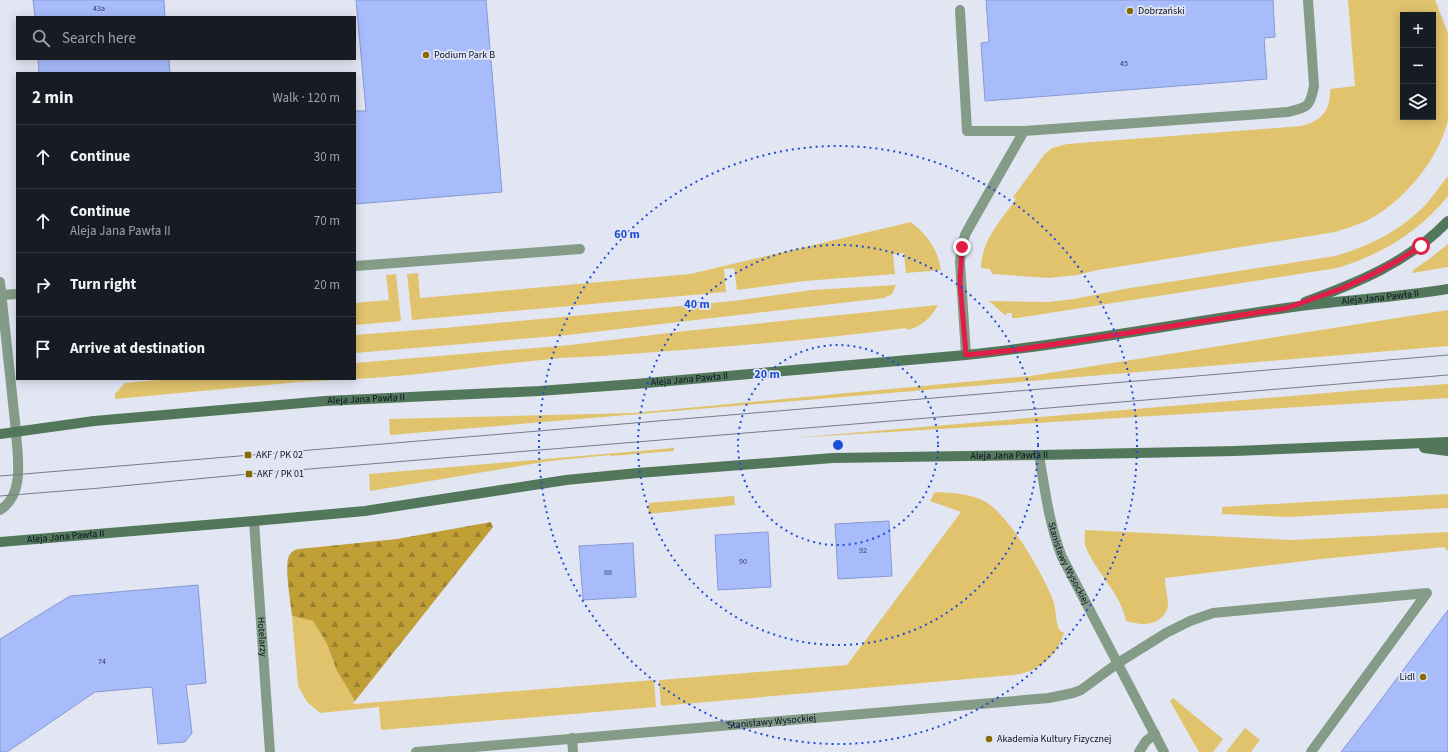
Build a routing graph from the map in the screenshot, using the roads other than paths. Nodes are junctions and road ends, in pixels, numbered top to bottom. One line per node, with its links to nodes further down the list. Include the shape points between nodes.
1 (1308, 0): 3 (street, via 1314,86 1312,99 1304,108 1288,112)
2 (960, 10): 3 (street, via 967,131)
3 (1024, 131): 12 (street, via 971,224 962,247 960,282)
4 (1448, 221): 11 (main road, via 1421,246 1399,260 1343,288)
5 (580, 249): 6 (street)
6 (356, 266)
7 (0, 282): 10 (street)
8 (1448, 289): 11 (main road, Aleja Jana Pawła II)
9 (16, 294): 10 (street)
10 (1, 295): 13 (street)
11 (1287, 308): 12 (main road, Aleja Jana Pawła II, via 1015,350)
12 (966, 355): 13 (main road, Aleja Jana Pawła II, via 627,385 309,403 94,421)
13 (16, 431): 14 (main road, Aleja Jana Pawła II); 19 (street, via 18,481 10,501)
14 (0, 434)
15 (1448, 442): 16 (main road, Aleja Jana Pawła II)
16 (1390, 444): 17 (main road); 18 (main road, Aleja Jana Pawła II, via 1235,451)
17 (1448, 451)
18 (1039, 455): 20 (main road, Aleja Jana Pawła II, via 833,458 638,472 566,480 365,511); 22 (street, Stanisławy Wysockiej, via 1054,539)
19 (0, 510)
20 (254, 521): 21 (main road, Aleja Jana Pawła II); 25 (street, Hotelarzy)
21 (0, 542)
22 (1118, 664): 23 (street, Stanisławy Wysockiej); 24 (street, Stanisławy Wysockiej, via 1081,690 1050,698); 30 (street, via 1166,633 1214,613 1428,593)
23 (1154, 734): 28 (street); 29 (street, Stanisławy Wysockiej)
24 (572, 738): 26 (street, Stanisławy Wysockiej); 27 (street)
25 (270, 752)
26 (416, 752)
27 (573, 752)
28 (1139, 752)
29 (1164, 752)
30 (1311, 752)

